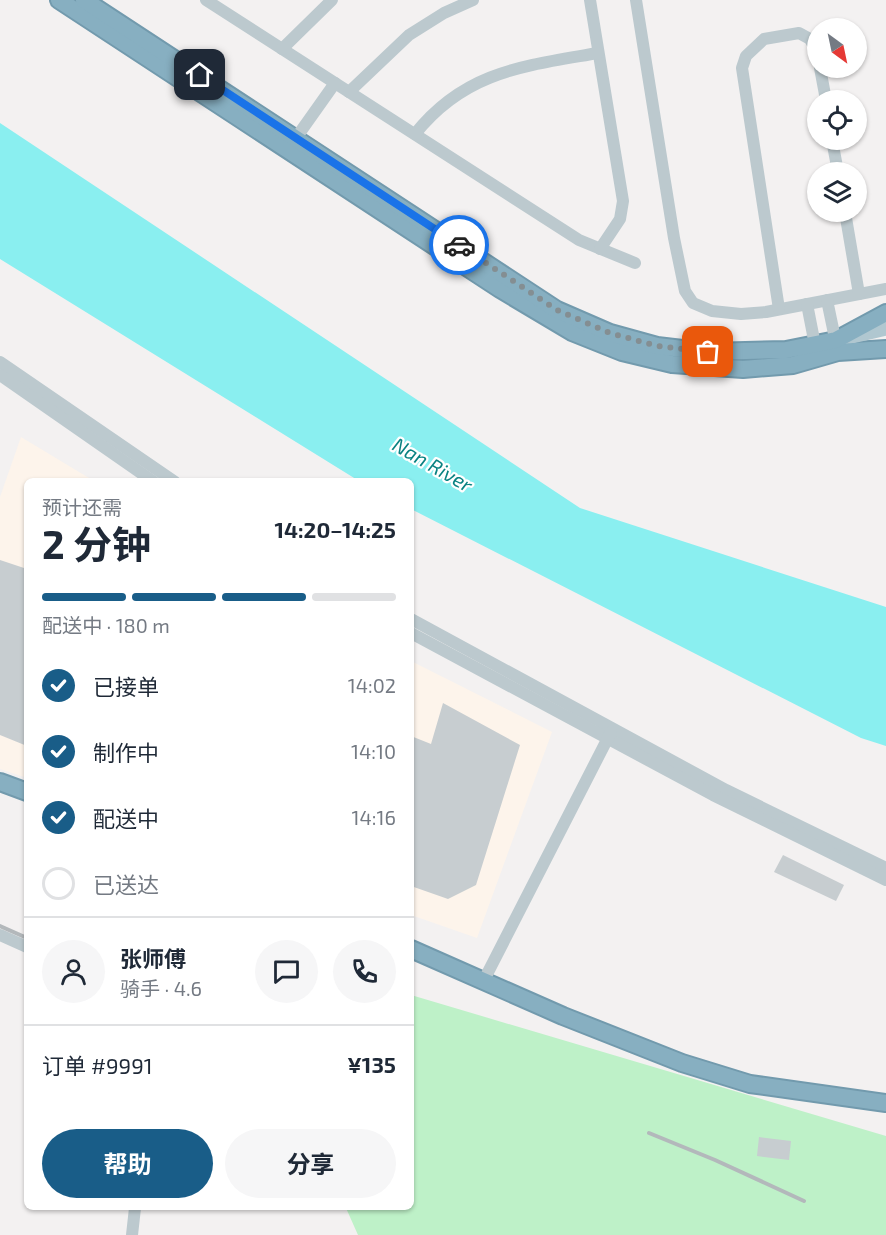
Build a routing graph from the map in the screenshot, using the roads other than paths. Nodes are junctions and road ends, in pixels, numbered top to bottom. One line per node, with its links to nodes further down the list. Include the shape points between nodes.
1 (59, 0): 28 (highway, via 500,289 572,332 622,352 672,364 743,369 793,364)
2 (84, 0): 14 (highway)
3 (332, 0): 9 (street)
4 (473, 0): 12 (street, via 409,35)
5 (590, 0): 10 (street)
6 (636, 0): 22 (street, via 685,291 693,303 712,311 741,314)
7 (212, 1): 9 (street)
8 (807, 37): 22 (street, via 799,33 764,39 746,56 742,68)
9 (282, 49): 11 (street)
10 (598, 53): 13 (street, via 497,74 443,104); 16 (street, via 623,201 620,219)
11 (335, 83): 12 (street); 14 (street)
12 (349, 92): 13 (street)
13 (415, 134): 16 (street, via 579,240)
14 (296, 138): 28 (highway, via 557,310 610,333 657,346 708,352)
15 (846, 222): 19 (street)
16 (600, 249): 17 (street)
17 (635, 263)
18 (886, 289): 19 (street)
19 (859, 294): 20 (street)
20 (827, 300): 21 (street); 26 (street)
21 (807, 304): 22 (street); 28 (street)
22 (779, 309)
23 (886, 313): 26 (highway)
24 (886, 328): 26 (main road)
25 (886, 341): 26 (main road)
26 (837, 346): 27 (highway); 28 (highway)
27 (886, 349)
28 (816, 351)
29 (0, 362): 32 (street)
30 (0, 375): 31 (street)
31 (148, 478)
32 (169, 478)
33 (414, 621): 35 (street)
34 (414, 635): 35 (street)
35 (610, 734): 40 (street); 41 (street, via 713,795); 46 (street)
36 (0, 782): 37 (highway)
37 (24, 791)
38 (0, 794): 39 (highway)
39 (24, 803)
40 (886, 868)
41 (886, 880)
42 (0, 935): 44 (street)
43 (414, 941): 46 (highway)
44 (24, 946)
45 (414, 950): 46 (highway)
46 (485, 978): 47 (highway, via 562,1016 682,1063 750,1084)
47 (886, 1103)
48 (135, 1210): 49 (street)
49 (132, 1235)

